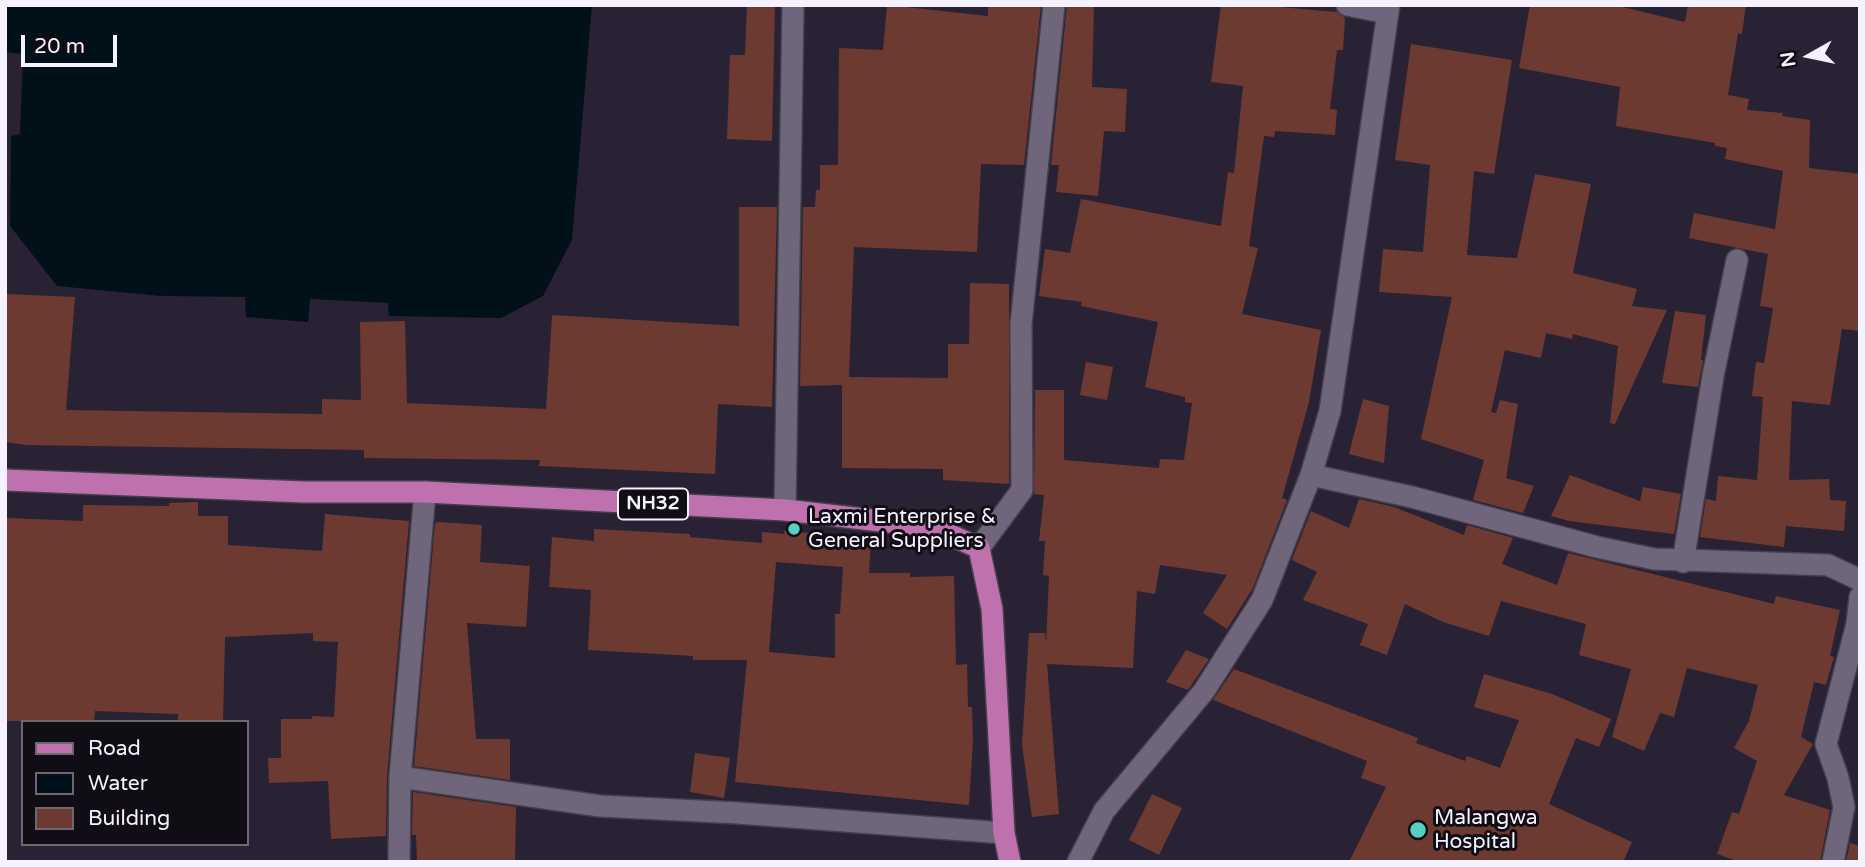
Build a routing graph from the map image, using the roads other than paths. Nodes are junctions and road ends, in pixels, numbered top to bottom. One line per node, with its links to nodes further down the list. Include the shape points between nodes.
1 (793, 5): 9 (street)
2 (1054, 5): 10 (street, via 1021,324 1022,490)
3 (1347, 5): 4 (street)
4 (1388, 9): 6 (street, via 1330,411)
5 (1737, 260): 11 (street)
6 (1311, 475): 11 (street, via 1412,496 1597,547); 18 (street, via 1262,600 1204,691 1104,811)
7 (5, 481): 8 (main road, NH32)
8 (425, 492): 9 (main road, NH32); 14 (street)
9 (785, 510): 10 (main road, NH32, via 933,527)
10 (979, 548): 15 (main road, via 992,609)
11 (1683, 562): 12 (street, via 1828,565)
12 (1860, 580)
13 (1860, 597): 19 (street, via 1826,744 1844,807)
14 (400, 776): 15 (street, via 600,806); 16 (street)
15 (1004, 833): 17 (main road)
16 (399, 862)
17 (1010, 862)
18 (1078, 862)
19 (1833, 862)

